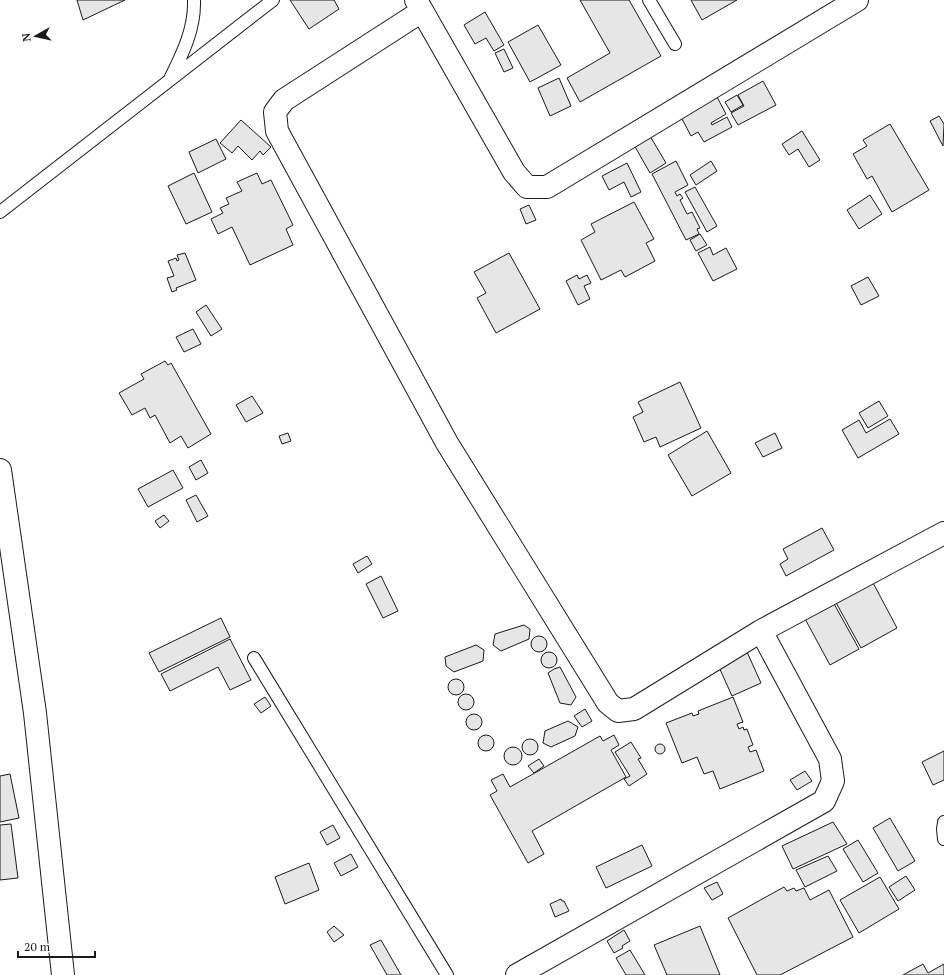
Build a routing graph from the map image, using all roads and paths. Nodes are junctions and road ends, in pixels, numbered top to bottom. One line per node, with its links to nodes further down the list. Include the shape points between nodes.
1 (194, 0): 7 (lane, via 190,35)
2 (272, 0): 7 (lane)
3 (649, 0): 6 (lane)
4 (857, 0): 5 (street, via 547,187 527,187 514,172)
5 (419, 5): 12 (street, via 284,100 275,112 277,131 447,443 608,703 618,711 634,708)
6 (675, 44)
7 (170, 80): 8 (lane)
8 (0, 212)
9 (0, 470): 10 (street)
10 (2, 500): 16 (street, via 35,713)
11 (944, 533): 12 (street)
12 (761, 631): 18 (street, via 830,760 833,781 824,801)
13 (254, 658): 17 (lane)
14 (944, 822): 15 (lane)
15 (944, 839)
16 (63, 975)
17 (447, 975)
18 (517, 975)

